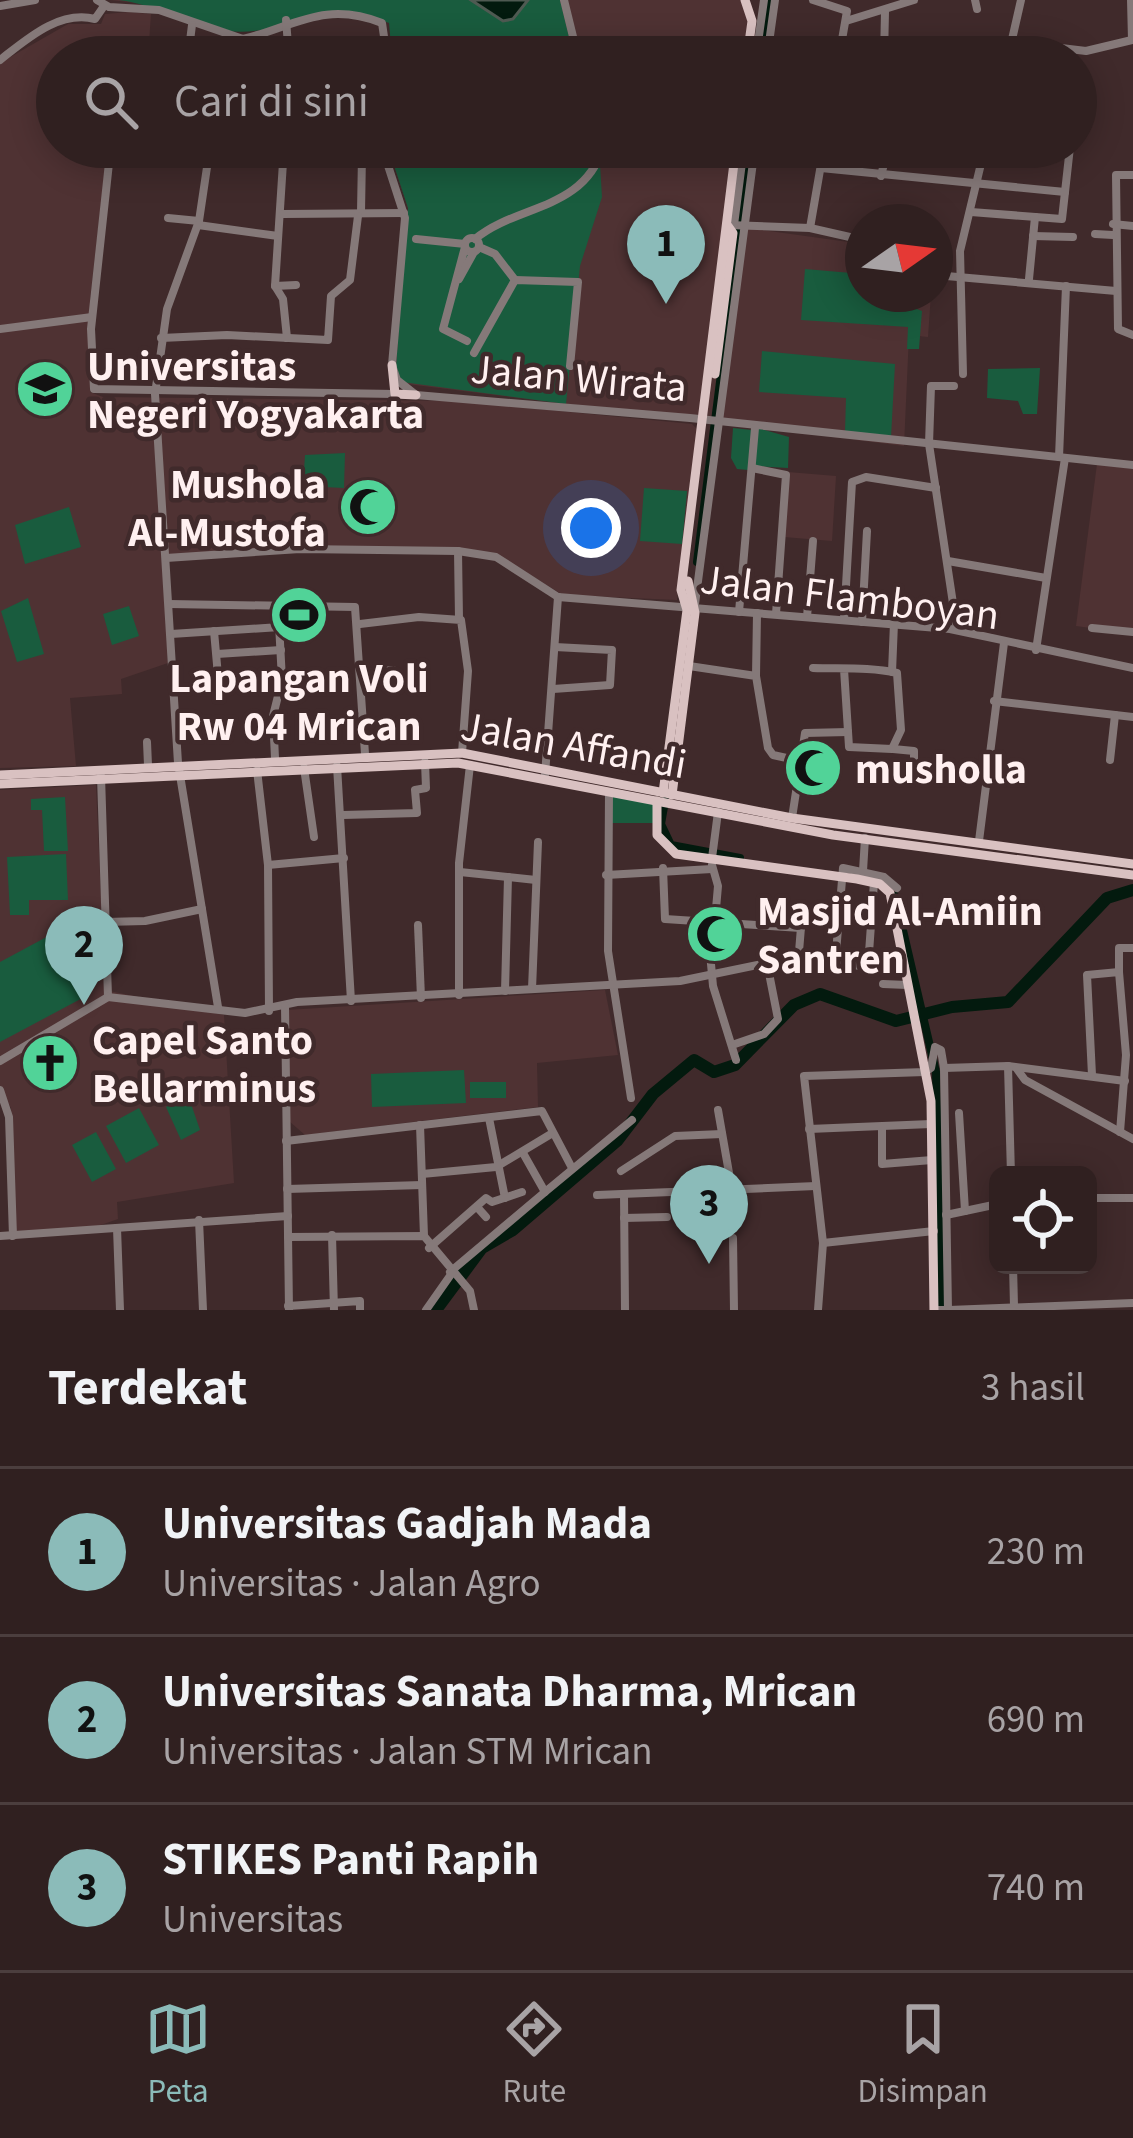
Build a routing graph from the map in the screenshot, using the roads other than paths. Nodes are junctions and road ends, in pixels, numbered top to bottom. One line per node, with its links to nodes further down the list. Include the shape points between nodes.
1 (35, 0): 12 (street)
2 (564, 0): 22 (street)
3 (745, 0): 23 (main road)
4 (764, 0): 24 (street)
5 (775, 0): 25 (street)
6 (813, 0): 15 (street, via 847,11)
7 (914, 0): 11 (street)
8 (1021, 0): 28 (street)
9 (1131, 0): 29 (street)
10 (100, 3): 16 (street, via 150,8); 31 (street, via 92,18 44,28)
11 (900, 3): 13 (street)
12 (0, 6)
13 (885, 12): 15 (street); 27 (street)
14 (286, 20): 19 (street); 20 (street); 21 (street, via 320,9 374,18)
15 (846, 21): 26 (street)
16 (192, 25): 17 (street); 18 (street)
17 (191, 36)
18 (229, 36)
19 (252, 36)
20 (287, 36)
21 (387, 36)
22 (573, 36)
23 (752, 36)
24 (756, 36)
25 (770, 36)
26 (843, 36)
27 (884, 36)
28 (1013, 36)
29 (1133, 40): 30 (street)
30 (1097, 48)
31 (0, 60)
32 (108, 168): 74 (street)
33 (208, 168): 54 (street)
34 (284, 168): 50 (street)
35 (362, 168): 51 (street)
36 (389, 168): 49 (street)
37 (594, 168): 65 (street, via 560,201 492,225)
38 (739, 168): 55 (main road)
39 (750, 168): 55 (street)
40 (821, 168): 45 (street); 57 (street)
41 (883, 168): 45 (street)
42 (980, 168): 46 (street)
43 (1068, 168): 47 (street)
44 (1133, 175): 58 (street, via 1116,175)
45 (881, 176): 46 (street)
46 (976, 182): 47 (street); 48 (street)
47 (1065, 192): 52 (street, via 1062,219)
48 (971, 212): 52 (street); 67 (street)
49 (404, 213): 51 (street); 81 (street)
50 (284, 214): 51 (street); 60 (street)
51 (360, 214): 78 (street, via 350,280 331,296 328,339)
52 (1036, 217): 62 (street)
53 (168, 218): 54 (street)
54 (199, 223): 60 (street); 77 (street)
55 (737, 226): 57 (street); 88 (street); 88 (main road)
56 (1133, 226): 58 (street)
57 (810, 228): 61 (street)
58 (1113, 230): 59 (street); 73 (street)
59 (1095, 234)
60 (278, 236): 71 (street)
61 (845, 236)
62 (1033, 236): 63 (street); 68 (street)
63 (1073, 237)
64 (416, 239): 65 (street)
65 (472, 246): 69 (street, via 503,262); 79 (street, via 443,329)
66 (953, 276): 67 (street)
67 (961, 276): 68 (street); 83 (street)
68 (1029, 279): 72 (street)
69 (514, 280): 80 (street); 82 (street, via 578,282)
70 (296, 285): 71 (street)
71 (275, 286): 78 (street)
72 (1066, 286): 73 (street); 91 (street)
73 (1116, 291): 76 (street, via 1118,329)
74 (92, 317): 75 (street); 85 (street, Jalan Wirata, via 94,389)
75 (0, 329)
76 (1130, 335)
77 (161, 338): 78 (street); 85 (street)
78 (287, 338)
79 (467, 340)
80 (473, 353)
81 (392, 365): 86 (main road); 87 (street)
82 (570, 366)
83 (962, 374)
84 (954, 386): 90 (street, via 931,386)
85 (155, 394): 86 (street, Jalan Wirata); 98 (street)
86 (395, 394): 87 (main road, Jalan Wirata)
87 (416, 395): 88 (street, Jalan Wirata)
88 (712, 423): 89 (street, Jalan Wirata); 104 (main road, via 681,590)
89 (755, 428): 90 (street, Jalan Wirata); 93 (street)
90 (929, 444): 91 (street, Jalan Wirata); 94 (street)
91 (1062, 458): 92 (street, Jalan Wirata); 100 (street)
92 (1133, 465)
93 (752, 468): 105 (street); 107 (street, via 786,476)
94 (936, 488): 99 (street); 110 (street, via 852,482)
95 (867, 531): 111 (street)
96 (813, 541): 108 (street)
97 (458, 551): 98 (street); 101 (street, via 508,562); 109 (street)
98 (166, 558): 102 (street)
99 (948, 561): 100 (street); 117 (street)
100 (1046, 578): 123 (street)
101 (557, 597): 104 (street, Jalan Flamboyan); 121 (street)
102 (170, 604): 103 (street); 119 (street)
103 (278, 605): 113 (street, via 357,610); 114 (street)
104 (692, 608): 105 (street, Jalan Flamboyan); 125 (main road); 159 (main road)
105 (740, 612): 106 (street, Jalan Flamboyan)
106 (757, 613): 107 (street, Jalan Flamboyan); 132 (street)
107 (776, 614): 108 (street, Jalan Flamboyan)
108 (807, 616): 110 (street, Jalan Flamboyan)
109 (458, 619): 113 (street); 141 (street, via 468,671)
110 (844, 620): 111 (street, Jalan Flamboyan)
111 (862, 622): 112 (street, Jalan Flamboyan)
112 (894, 623): 117 (street, Jalan Flamboyan); 130 (street)
113 (360, 624): 131 (street)
114 (280, 627): 116 (street); 122 (street)
115 (1092, 628): 118 (street)
116 (214, 631): 119 (street); 124 (street)
117 (958, 631): 120 (street, Jalan Flamboyan)
118 (1133, 632)
119 (171, 634): 133 (street)
120 (1004, 643): 123 (street, Jalan Flamboyan); 135 (street)
121 (555, 647): 134 (street); 134 (street, via 612,650 610,686)
122 (281, 650): 124 (street); 143 (street)
123 (1036, 650): 127 (street, Jalan Flamboyan)
124 (217, 654): 133 (street, via 219,687)
125 (689, 666): 132 (street); 159 (main road)
126 (813, 668): 128 (street)
127 (1133, 668)
128 (844, 669): 130 (street); 138 (street)
129 (393, 670): 131 (street)
130 (892, 672): 140 (street, via 899,676 901,730)
131 (361, 673): 142 (street)
132 (756, 676): 146 (street, via 768,748)
133 (175, 689): 151 (street)
134 (553, 689): 154 (street)
135 (994, 701): 136 (street); 165 (street)
136 (1114, 715): 137 (street); 145 (street)
137 (1133, 717)
138 (848, 732): 140 (street, via 852,750); 146 (street, via 808,731)
139 (147, 742): 147 (street)
140 (892, 749): 156 (street, via 914,751)
141 (462, 753): 144 (main road, Jalan Affandi); 154 (main road, Jalan Affandi)
142 (365, 754): 143 (main road, Jalan Affandi); 144 (main road, Jalan Affandi)
143 (275, 758): 151 (main road, Jalan Affandi)
144 (428, 759): 148 (main road, Jalan Affandi); 149 (main road, Jalan Affandi); 161 (street, via 426,788 415,790 417,813)
145 (1110, 760)
146 (800, 761): 162 (street)
147 (148, 765): 151 (main road, Jalan Affandi); 153 (main road, Jalan Affandi)
148 (337, 765): 150 (main road, Jalan Affandi); 161 (street)
149 (470, 765): 154 (main road, Jalan Affandi); 173 (street)
150 (304, 766): 152 (main road, Jalan Affandi); 164 (street)
151 (180, 768): 152 (main road, Jalan Affandi); 153 (main road, Jalan Affandi); 181 (street)
152 (256, 769): 170 (street)
153 (101, 773): 155 (main road, Jalan Affandi); 157 (main road, Jalan Affandi); 184 (street)
154 (545, 773): 158 (main road, Jalan Affandi); 159 (main road, Jalan Affandi)
155 (0, 775)
156 (914, 776)
157 (0, 784)
158 (609, 790): 159 (main road, Jalan Affandi); 175 (street)
159 (664, 799): 160 (main road, Jalan Affandi); 162 (main road, Jalan Affandi); 168 (main road, via 657,835 663,846)
160 (718, 812): 163 (main road, Jalan Affandi); 168 (street)
161 (343, 815): 167 (street)
162 (793, 818): 163 (main road, Jalan Affandi)
163 (866, 833): 165 (main road, Jalan Affandi); 172 (street); 176 (main road, Jalan Affandi)
164 (314, 837)
165 (980, 841): 169 (main road, Jalan Affandi)
166 (538, 842): 178 (street)
167 (344, 858): 170 (street); 203 (street)
168 (712, 858): 171 (street); 174 (main road); 183 (street, via 718,886)
169 (1133, 864)
170 (268, 865): 205 (street)
171 (663, 868): 175 (street); 183 (street, via 665,919)
172 (862, 871): 174 (street); 180 (street)
173 (460, 872): 177 (street); 200 (street)
174 (842, 874): 179 (main road); 190 (street)
175 (606, 875): 195 (street)
176 (1133, 875)
177 (508, 877): 178 (street); 199 (street)
178 (536, 880): 198 (street)
179 (874, 882): 191 (street); 192 (main road, via 892,896)
180 (897, 888)
181 (202, 909): 184 (street); 204 (street)
182 (802, 915): 186 (street)
183 (711, 920): 186 (street); 194 (street)
184 (105, 922): 201 (street)
185 (418, 925): 202 (street)
186 (801, 928): 189 (street)
187 (1133, 948): 193 (street, via 1119,948)
188 (767, 964): 189 (street); 194 (street); 206 (street, via 778,1018 764,1034)
189 (798, 964): 190 (street)
190 (835, 965): 191 (street)
191 (868, 967): 192 (street)
192 (905, 968): 197 (main road)
193 (1120, 972): 208 (street); 214 (street, via 1086,975)
194 (710, 975): 195 (street); 206 (street)
195 (611, 983): 198 (street); 219 (street)
196 (883, 984): 197 (street)
197 (907, 985): 207 (main road)
198 (532, 989): 199 (street)
199 (505, 992): 200 (street)
200 (459, 995): 202 (street)
201 (108, 997): 204 (street); 210 (street)
202 (421, 998): 203 (street)
203 (351, 1000): 205 (street)
204 (218, 1006): 205 (street)
205 (277, 1009): 216 (street)
206 (732, 1045): 209 (street)
207 (928, 1049): 212 (street, via 941,1050); 213 (main road)
208 (1130, 1051): 215 (street)
209 (736, 1060)
210 (0, 1061)
211 (1012, 1067): 212 (street); 214 (street); 229 (street); 237 (street)
212 (944, 1068): 256 (street)
213 (925, 1072): 225 (main road); 228 (street, via 804,1076)
214 (1092, 1075): 215 (street)
215 (1128, 1078): 229 (street)
216 (282, 1088): 217 (street); 224 (street)
217 (239, 1090)
218 (0, 1091): 266 (street, via 9,1117)
219 (631, 1098)
220 (718, 1110): 231 (street)
221 (959, 1113): 255 (street)
222 (489, 1118): 226 (street); 230 (street, via 544,1111); 238 (street)
223 (632, 1120): 239 (street)
224 (285, 1124): 232 (street); 234 (street)
225 (931, 1124): 227 (street); 236 (main road)
226 (420, 1125): 232 (street); 241 (street)
227 (881, 1127): 228 (street); 236 (street, via 882,1164)
228 (809, 1129): 243 (street)
229 (1120, 1132): 233 (street)
230 (551, 1134): 235 (street); 239 (street)
231 (722, 1134): 240 (street, via 675,1136); 245 (street)
232 (299, 1136): 234 (street)
233 (1133, 1139)
234 (286, 1141): 244 (street)
235 (523, 1153): 238 (street); 247 (street)
236 (932, 1160): 263 (main road)
237 (1011, 1166)
238 (496, 1167): 241 (street); 250 (street)
239 (572, 1168): 247 (street)
240 (621, 1171)
241 (422, 1174): 242 (street)
242 (422, 1185): 244 (street); 267 (street)
243 (816, 1186): 245 (street); 270 (street)
244 (287, 1189): 257 (street)
245 (732, 1190): 248 (street)
246 (522, 1192): 250 (street)
247 (545, 1192): 272 (street)
248 (624, 1194): 249 (street); 260 (street)
249 (597, 1195)
250 (505, 1198): 254 (street)
251 (1097, 1198): 252 (street)
252 (1133, 1198)
253 (989, 1206): 255 (street)
254 (477, 1207): 258 (street); 271 (street)
255 (965, 1211): 256 (street)
256 (946, 1215): 286 (street)
257 (288, 1216): 261 (street); 268 (street)
258 (486, 1217)
259 (667, 1217): 260 (street)
260 (624, 1218): 283 (street)
261 (199, 1220): 262 (street); 279 (street)
262 (117, 1228): 266 (street); 278 (street)
263 (934, 1231): 270 (street); 286 (main road)
264 (332, 1235): 267 (street); 268 (street); 275 (street)
265 (0, 1236): 266 (street)
266 (13, 1236)
267 (424, 1236): 271 (street)
268 (288, 1237): 277 (street)
269 (734, 1238): 284 (street)
270 (823, 1243): 285 (street)
271 (429, 1248): 272 (street)
272 (451, 1273): 281 (street); 282 (street)
273 (1012, 1274): 276 (street)
274 (1133, 1304): 276 (street)
275 (334, 1306): 277 (street); 280 (street, via 360,1300)
276 (1014, 1306): 286 (street)
277 (289, 1308)
278 (120, 1310)
279 (203, 1310)
280 (360, 1310)
281 (426, 1310)
282 (474, 1310)
283 (625, 1310)
284 (734, 1310)
285 (818, 1310)
286 (942, 1310)

